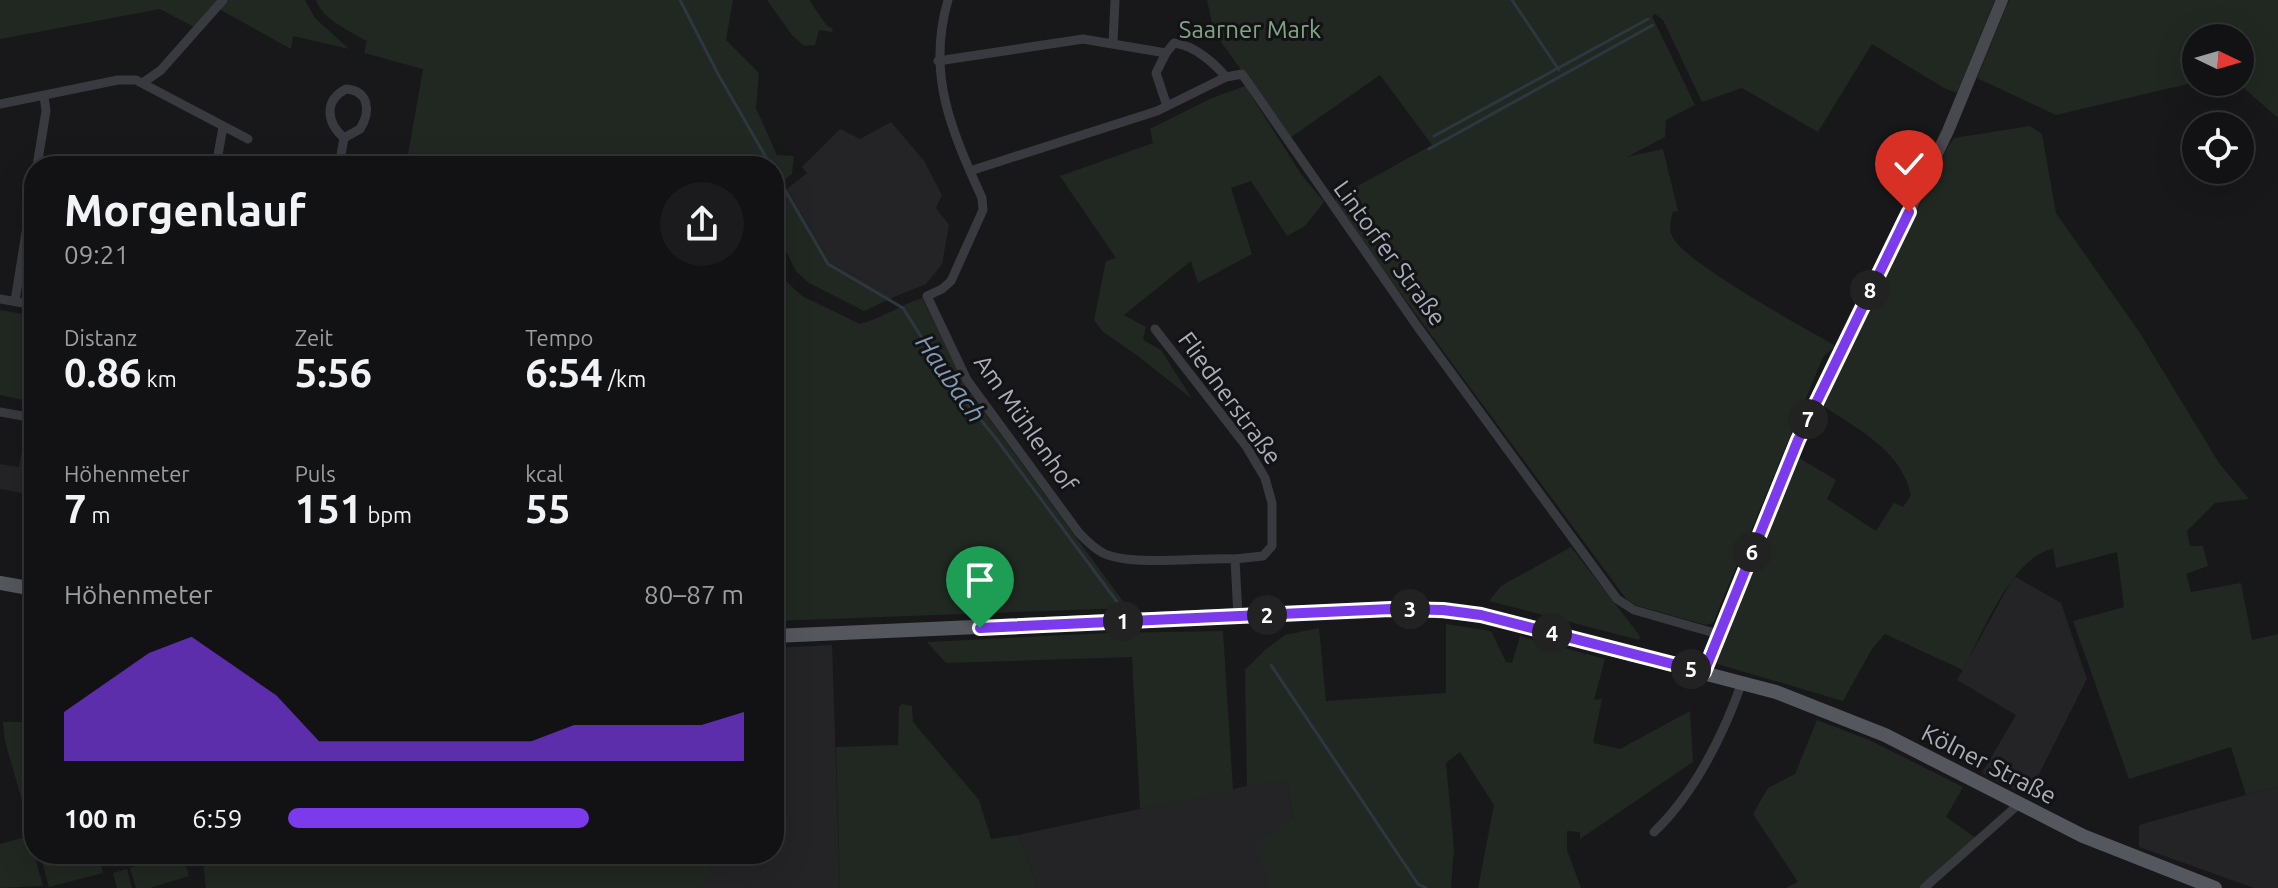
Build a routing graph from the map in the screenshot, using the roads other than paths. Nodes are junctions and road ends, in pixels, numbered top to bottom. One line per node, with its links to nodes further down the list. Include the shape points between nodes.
1 (223, 0): 9 (street)
2 (948, 0): 7 (street, Am Mühlenhof)
3 (1115, 0): 5 (street)
4 (2002, 0): 31 (street, via 1948,131 1811,411)
5 (1113, 43): 6 (street); 7 (street, via 1072,40)
6 (1166, 53): 8 (street, via 1174,43 1182,44); 12 (street, via 1156,73)
7 (938, 61): 19 (street, Am Mühlenhof, via 945,110)
8 (1226, 77): 12 (street); 31 (street, Lintorfer Straße, via 1242,74 1617,599 1634,610)
9 (144, 82): 10 (street, via 118,80); 13 (street)
10 (44, 96): 11 (street); 16 (street)
11 (0, 104)
12 (1167, 106): 19 (street)
13 (223, 127): 15 (street); 17 (street)
14 (344, 138): 14 (street, via 364,123 367,107 358,91 346,89 332,101 331,125); 18 (street)
15 (248, 139)
16 (39, 156)
17 (218, 156)
18 (341, 156)
19 (970, 171): 27 (street, Am Mühlenhof, via 982,198 978,225 951,281 927,296 967,380 1094,548 1115,558 1140,560)
20 (24, 245): 22 (street)
21 (0, 299): 22 (street)
22 (15, 301): 23 (street)
23 (24, 303)
24 (1155, 329): 27 (street, Fliednerstraße, via 1265,478 1272,503 1272,546 1263,556)
25 (0, 412): 26 (street)
26 (24, 416)
27 (1235, 559): 30 (street)
28 (0, 583): 29 (main road)
29 (24, 587)
30 (1238, 617): 32 (main road, Kölner Straße); 33 (main road, Kölner Straße, via 1443,610)
31 (1718, 634): 33 (street)
32 (784, 636)
33 (1704, 672): 34 (main road, Kölner Straße)
34 (1742, 682): 35 (main road, Kölner Straße, via 1885,735); 36 (street, via 1720,738 1672,815)
35 (2019, 804): 37 (street); 38 (main road, Kölner Straße, via 2137,859)
36 (1654, 832)
37 (1924, 888)
38 (2215, 888)

